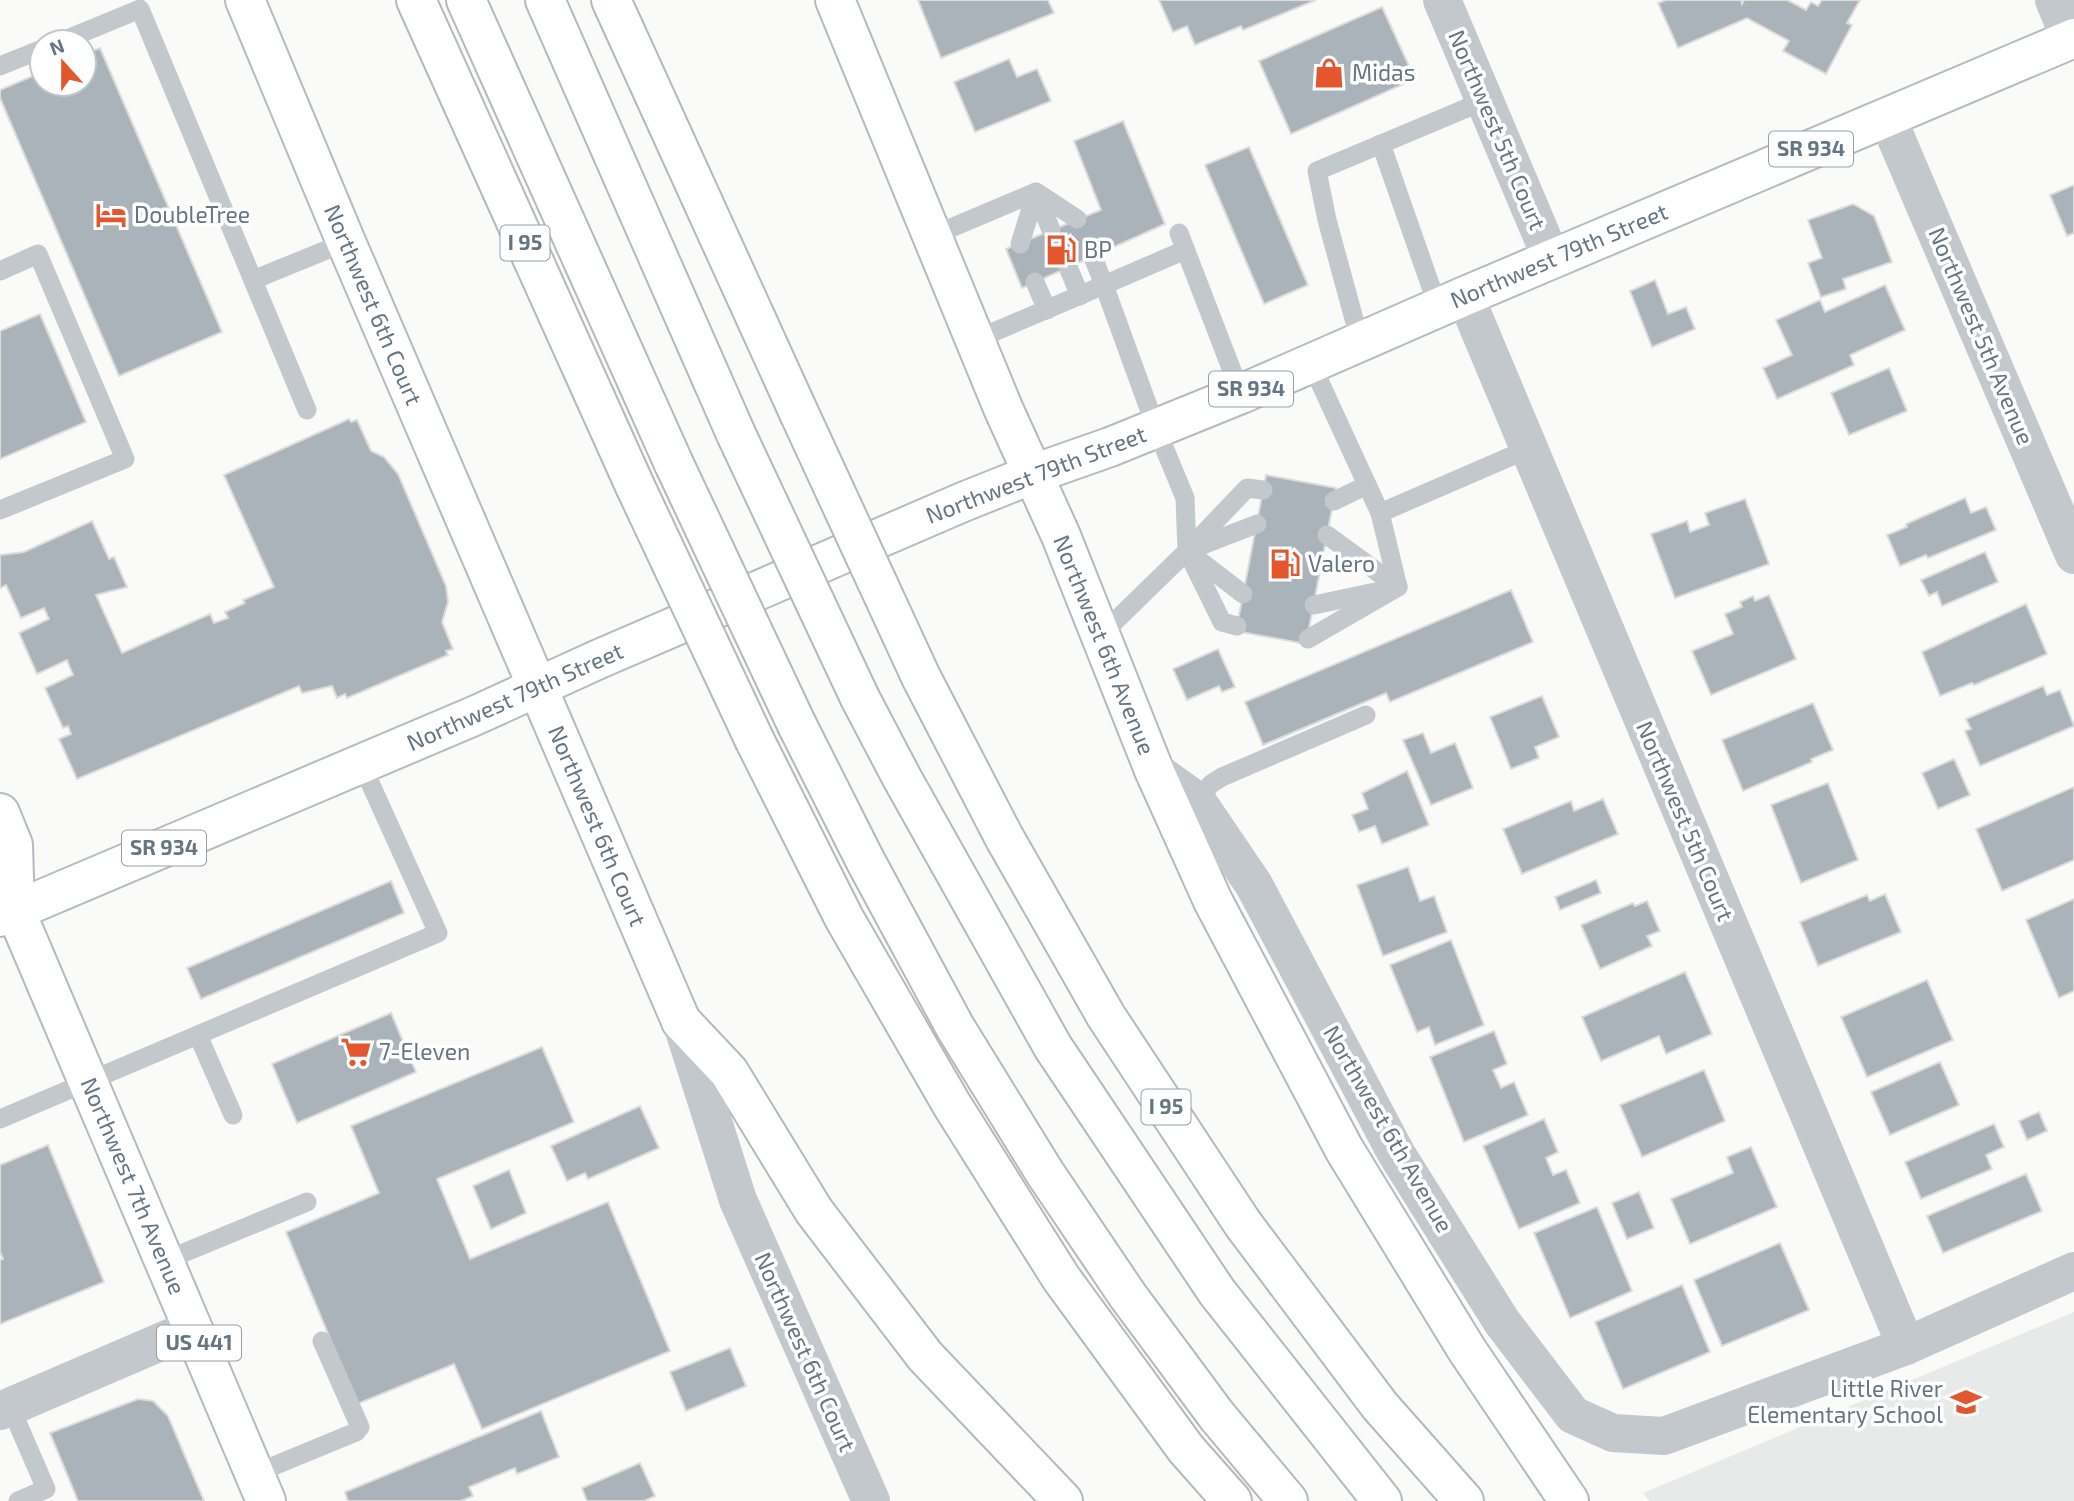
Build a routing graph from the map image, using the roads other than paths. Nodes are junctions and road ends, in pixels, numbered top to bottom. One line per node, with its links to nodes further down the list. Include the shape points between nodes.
1 (244, 0): 20 (main road, Northwest 6th Court)
2 (415, 0): 78 (main road, I 95, bridge, via 635,486 844,918 952,1105 1061,1278 1186,1449)
3 (466, 0): 79 (main road, bridge, via 797,725 955,1027 1128,1296 1217,1416)
4 (545, 0): 80 (main road, bridge, via 736,434 902,778 1053,1047 1217,1292)
5 (611, 0): 81 (main road, I 95, bridge, via 921,677 1105,1016 1243,1224 1380,1406)
6 (835, 0): 19 (main road, Northwest 6th Avenue)
7 (1442, 0): 13 (street, Northwest 5th Court)
8 (2054, 0): 10 (street)
9 (94, 28): 26 (lane, via 140,9)
10 (2072, 38): 14 (main road, Northwest 79th Street / SR 934)
11 (28, 55): 12 (lane)
12 (0, 66)
13 (1486, 100): 15 (lane); 23 (street, Northwest 5th Court)
14 (1887, 117): 23 (main road, Northwest 79th Street / SR 934); 48 (street, Northwest 5th Avenue)
15 (1381, 144): 30 (lane); 33 (lane, via 1317,171)
16 (1036, 192): 17 (lane); 18 (lane); 19 (lane); 21 (lane)
17 (1077, 219)
18 (1051, 230)
19 (932, 236): 32 (main road, Northwest 6th Avenue)
20 (346, 242): 26 (lane); 55 (main road, Northwest 6th Court)
21 (1020, 244)
22 (1093, 257): 28 (lane)
23 (1552, 260): 30 (main road, Northwest 79th Street / SR 934)
24 (1068, 267): 29 (lane)
25 (0, 271): 43 (lane, via 38,254 125,459)
26 (253, 280): 36 (lane)
27 (1035, 282): 31 (lane)
28 (1104, 285): 29 (lane); 35 (lane, via 1182,241); 37 (lane)
29 (1080, 296): 31 (lane)
30 (1451, 302): 33 (main road, Northwest 79th Street / SR 934); 38 (street, Northwest 5th Court)
31 (1046, 310): 32 (lane)
32 (975, 340): 39 (main road, Northwest 6th Avenue)
33 (1360, 341): 34 (main road, Northwest 79th Street / SR 934)
34 (1311, 363): 35 (main road, Northwest 79th Street / SR 934); 40 (lane)
35 (1241, 394): 37 (main road, Northwest 79th Street / SR 934)
36 (307, 410)
37 (1156, 428): 39 (main road, Northwest 79th Street / SR 934); 47 (lane, via 1185,498)
38 (1528, 449): 44 (lane); 72 (street, Northwest 5th Court)
39 (1033, 474): 53 (main road, Northwest 6th Avenue); 55 (main road, Northwest 79th Street / SR 934)
40 (1367, 485): 42 (lane); 44 (lane)
41 (1263, 490): 47 (lane, via 1247,488)
42 (1334, 501)
43 (0, 510)
44 (1380, 513): 49 (lane)
45 (1257, 524): 47 (lane)
46 (1327, 535): 49 (lane)
47 (1187, 551): 50 (lane); 52 (lane, via 1222,622); 53 (lane)
48 (2074, 555)
49 (1398, 587): 51 (lane); 54 (lane)
50 (1243, 594)
51 (1314, 605)
52 (1237, 626)
53 (1101, 635): 58 (main road, Northwest 6th Avenue)
54 (1308, 639)
55 (538, 687): 57 (main road, Northwest 79th Street / SR 934); 62 (main road, Northwest 6th Court)
56 (1366, 715): 59 (lane, via 1223,777)
57 (362, 765): 61 (main road, Northwest 79th Street / SR 934); 63 (lane, via 438,933)
58 (1154, 770): 59 (street, Northwest 6th Avenue); 82 (main road, via 1213,901 1344,1149 1467,1350)
59 (1197, 801): 72 (street, Northwest 6th Avenue, via 1254,885 1396,1153 1502,1322 1573,1415 1613,1433 1664,1436)
60 (0, 813): 61 (main road, Northwest 7th Avenue / US 441, via 13,845)
61 (5, 908): 64 (main road, Northwest 7th Avenue / US 441)
62 (681, 1021): 76 (street, Northwest 6th Court, via 738,1200); 77 (main road, via 729,1072 814,1211 925,1356)
63 (198, 1035): 64 (lane); 65 (lane)
64 (89, 1082): 66 (lane); 68 (main road, Northwest 7th Avenue / US 441)
65 (233, 1115)
66 (0, 1119)
67 (307, 1202): 68 (lane)
68 (164, 1261): 70 (main road, Northwest 7th Avenue / US 441)
69 (2074, 1271): 72 (street)
70 (193, 1328): 73 (street); 74 (main road, Northwest 7th Avenue / US 441)
71 (322, 1341): 74 (lane, via 360,1427)
72 (1906, 1346)
73 (5, 1409): 75 (lane, via 46,1489)
74 (260, 1488)
75 (18, 1501)
76 (871, 1501)
77 (1063, 1501)
78 (1232, 1501)
79 (1288, 1501)
80 (1382, 1501)
81 (1464, 1501)
82 (1569, 1501)

